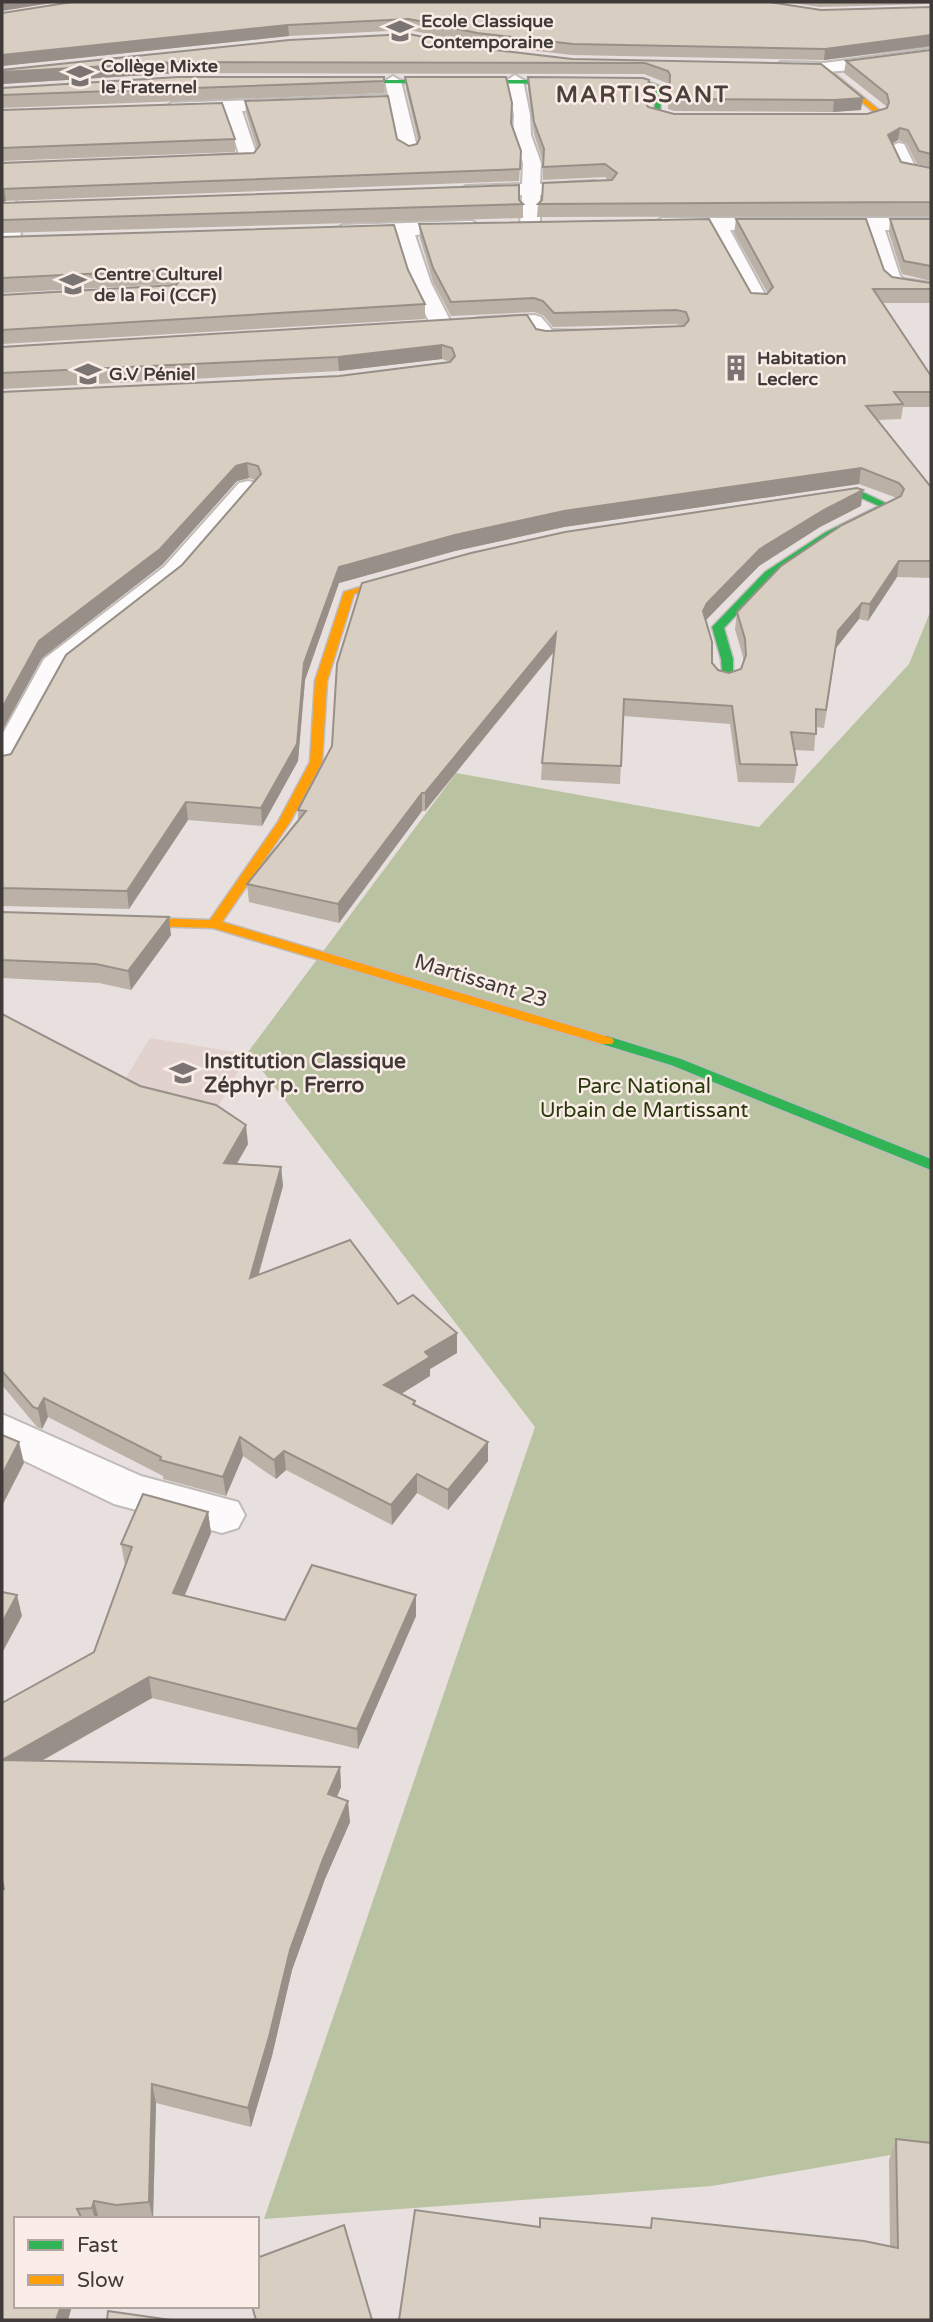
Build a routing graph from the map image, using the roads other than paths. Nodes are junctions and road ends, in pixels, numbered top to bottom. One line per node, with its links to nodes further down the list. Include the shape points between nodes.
1 (931, 54): 3 (street)
2 (771, 67): 3 (street)
3 (824, 68): 11 (street, via 877,115)
4 (515, 80): 6 (street); 10 (street, via 652,83 659,87 656,114); 17 (street, via 522,135 532,163)
5 (313, 81): 6 (street)
6 (393, 81): 7 (street)
7 (397, 100): 8 (street); 13 (street)
8 (232, 106): 9 (street); 14 (street, via 249,159)
9 (151, 109)
10 (720, 120)
11 (811, 121)
12 (898, 148): 15 (street, via 908,170)
13 (409, 151)
14 (180, 162)
15 (931, 174)
16 (606, 187): 17 (street)
17 (530, 189): 18 (street); 24 (street, via 537,225)
18 (447, 193)
19 (9, 206): 28 (street)
20 (637, 224): 21 (street)
21 (717, 224): 22 (street); 30 (street)
22 (874, 224): 23 (street); 29 (street, via 891,278 898,284)
23 (931, 224)
24 (509, 226)
25 (488, 227): 26 (street)
26 (404, 229): 27 (street); 31 (street, via 421,283)
27 (327, 231)
28 (14, 242)
29 (931, 289)
30 (759, 302)
31 (442, 326): 32 (street); 33 (street, via 534,321 546,337)
32 (415, 328)
33 (611, 335)
34 (248, 488): 38 (street, via 173,573 54,666)
35 (793, 503): 37 (street, via 858,493 887,506 830,534 769,574 718,627)
36 (426, 571): 40 (street, via 349,592 321,681 316,762 284,822)
37 (727, 678)
38 (2, 762)
39 (96, 920): 40 (street, Martissant 23)
40 (214, 923): 41 (street, Martissant 23, via 676,1062)
41 (931, 1165)
42 (2, 1431): 43 (street, via 130,1491)
43 (222, 1516)

